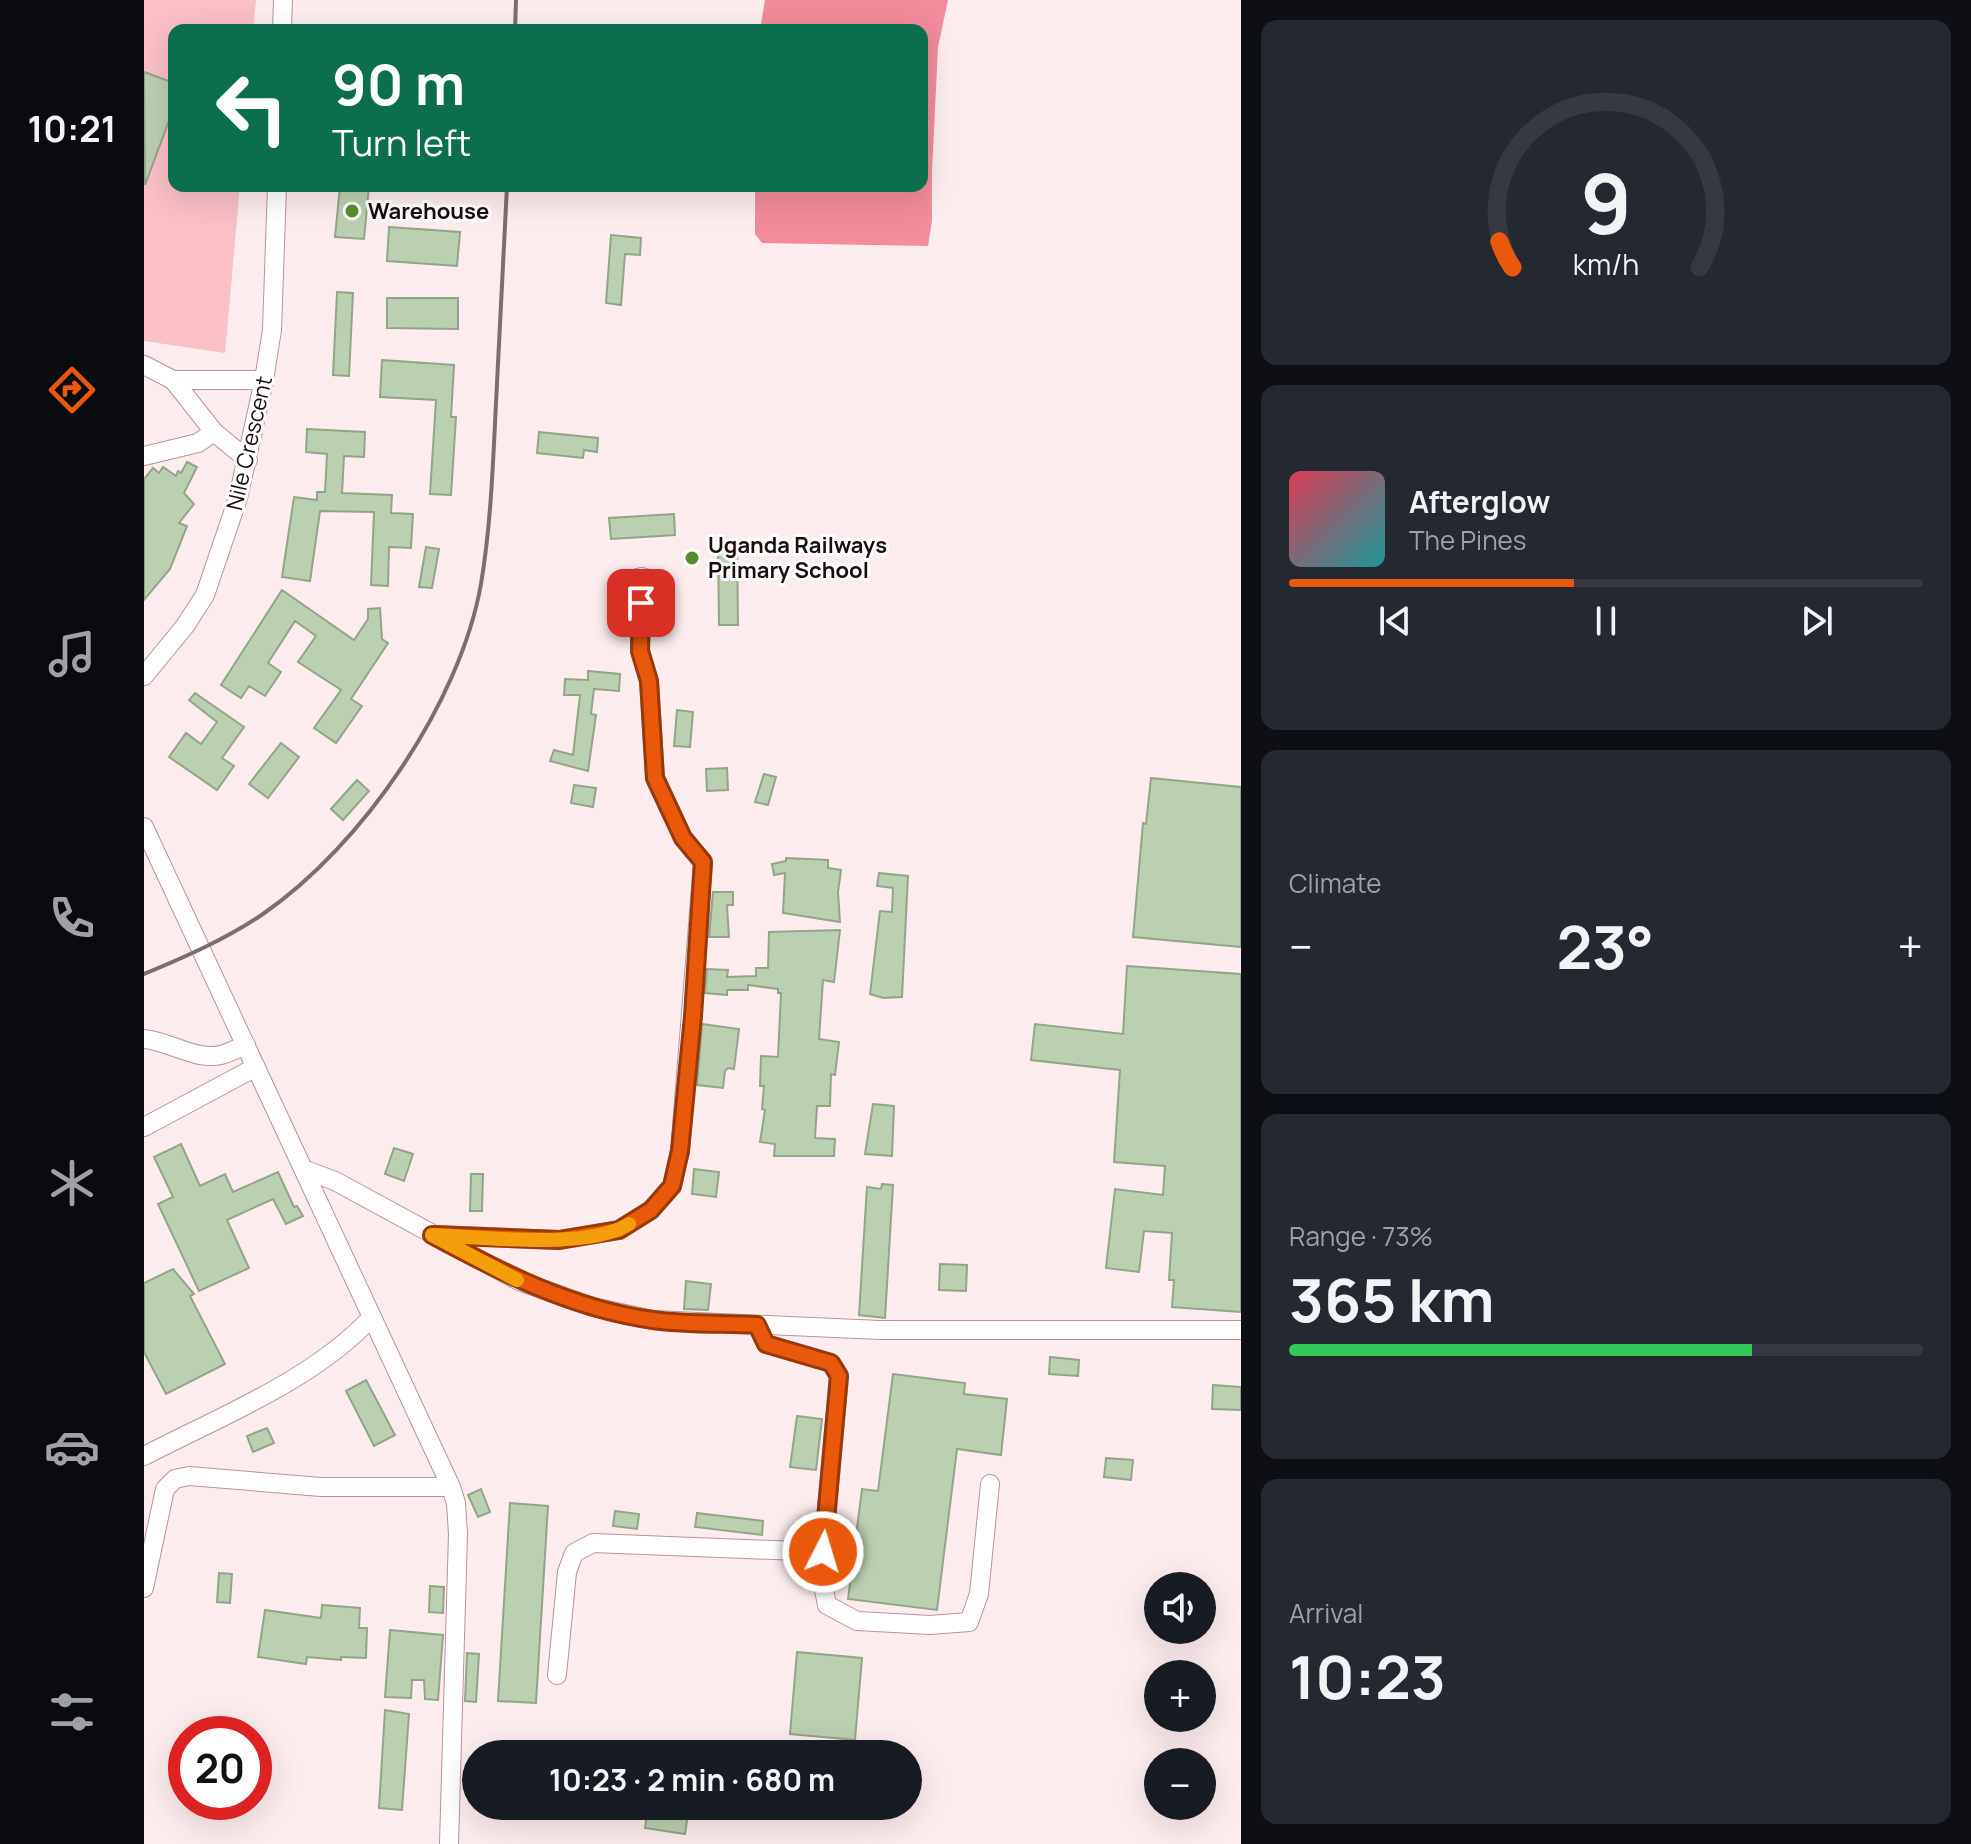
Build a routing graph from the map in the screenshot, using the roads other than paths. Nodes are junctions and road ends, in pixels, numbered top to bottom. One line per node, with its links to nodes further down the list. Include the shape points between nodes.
1 (283, 0): 2 (street)
2 (282, 24)
3 (277, 192): 6 (street, Nile Crescent, via 272,330)
4 (144, 365): 5 (street)
5 (173, 380): 6 (street); 7 (street)
6 (264, 380): 9 (street, Nile Crescent)
7 (214, 432): 8 (street, via 198,443); 9 (street)
8 (144, 456)
9 (248, 460): 11 (street, Nile Crescent, via 205,595)
10 (641, 603): 18 (street, via 640,651 649,681 655,778 683,838 703,862 693,1016 672,1186 651,1210 619,1230 559,1240)
11 (144, 676)
12 (144, 827): 14 (street)
13 (144, 1039): 14 (street, via 218,1056)
14 (246, 1045): 15 (street)
15 (256, 1067): 16 (street); 17 (street)
16 (144, 1127)
17 (303, 1169): 18 (street); 19 (street)
18 (432, 1235): 20 (street, via 519,1281 593,1307 653,1320)
19 (372, 1317): 22 (street, via 349,1342 277,1388); 24 (street)
20 (757, 1325): 21 (street); 25 (street, via 766,1344 831,1363 839,1376)
21 (1241, 1330)
22 (144, 1456)
23 (990, 1484): 25 (street, via 979,1594 969,1622 857,1621 827,1605)
24 (451, 1487): 26 (street, via 175,1479 165,1489); 28 (street, via 458,1534)
25 (823, 1552): 27 (street, via 593,1543 574,1553 567,1572)
26 (144, 1588)
27 (557, 1675)
28 (449, 1844)

